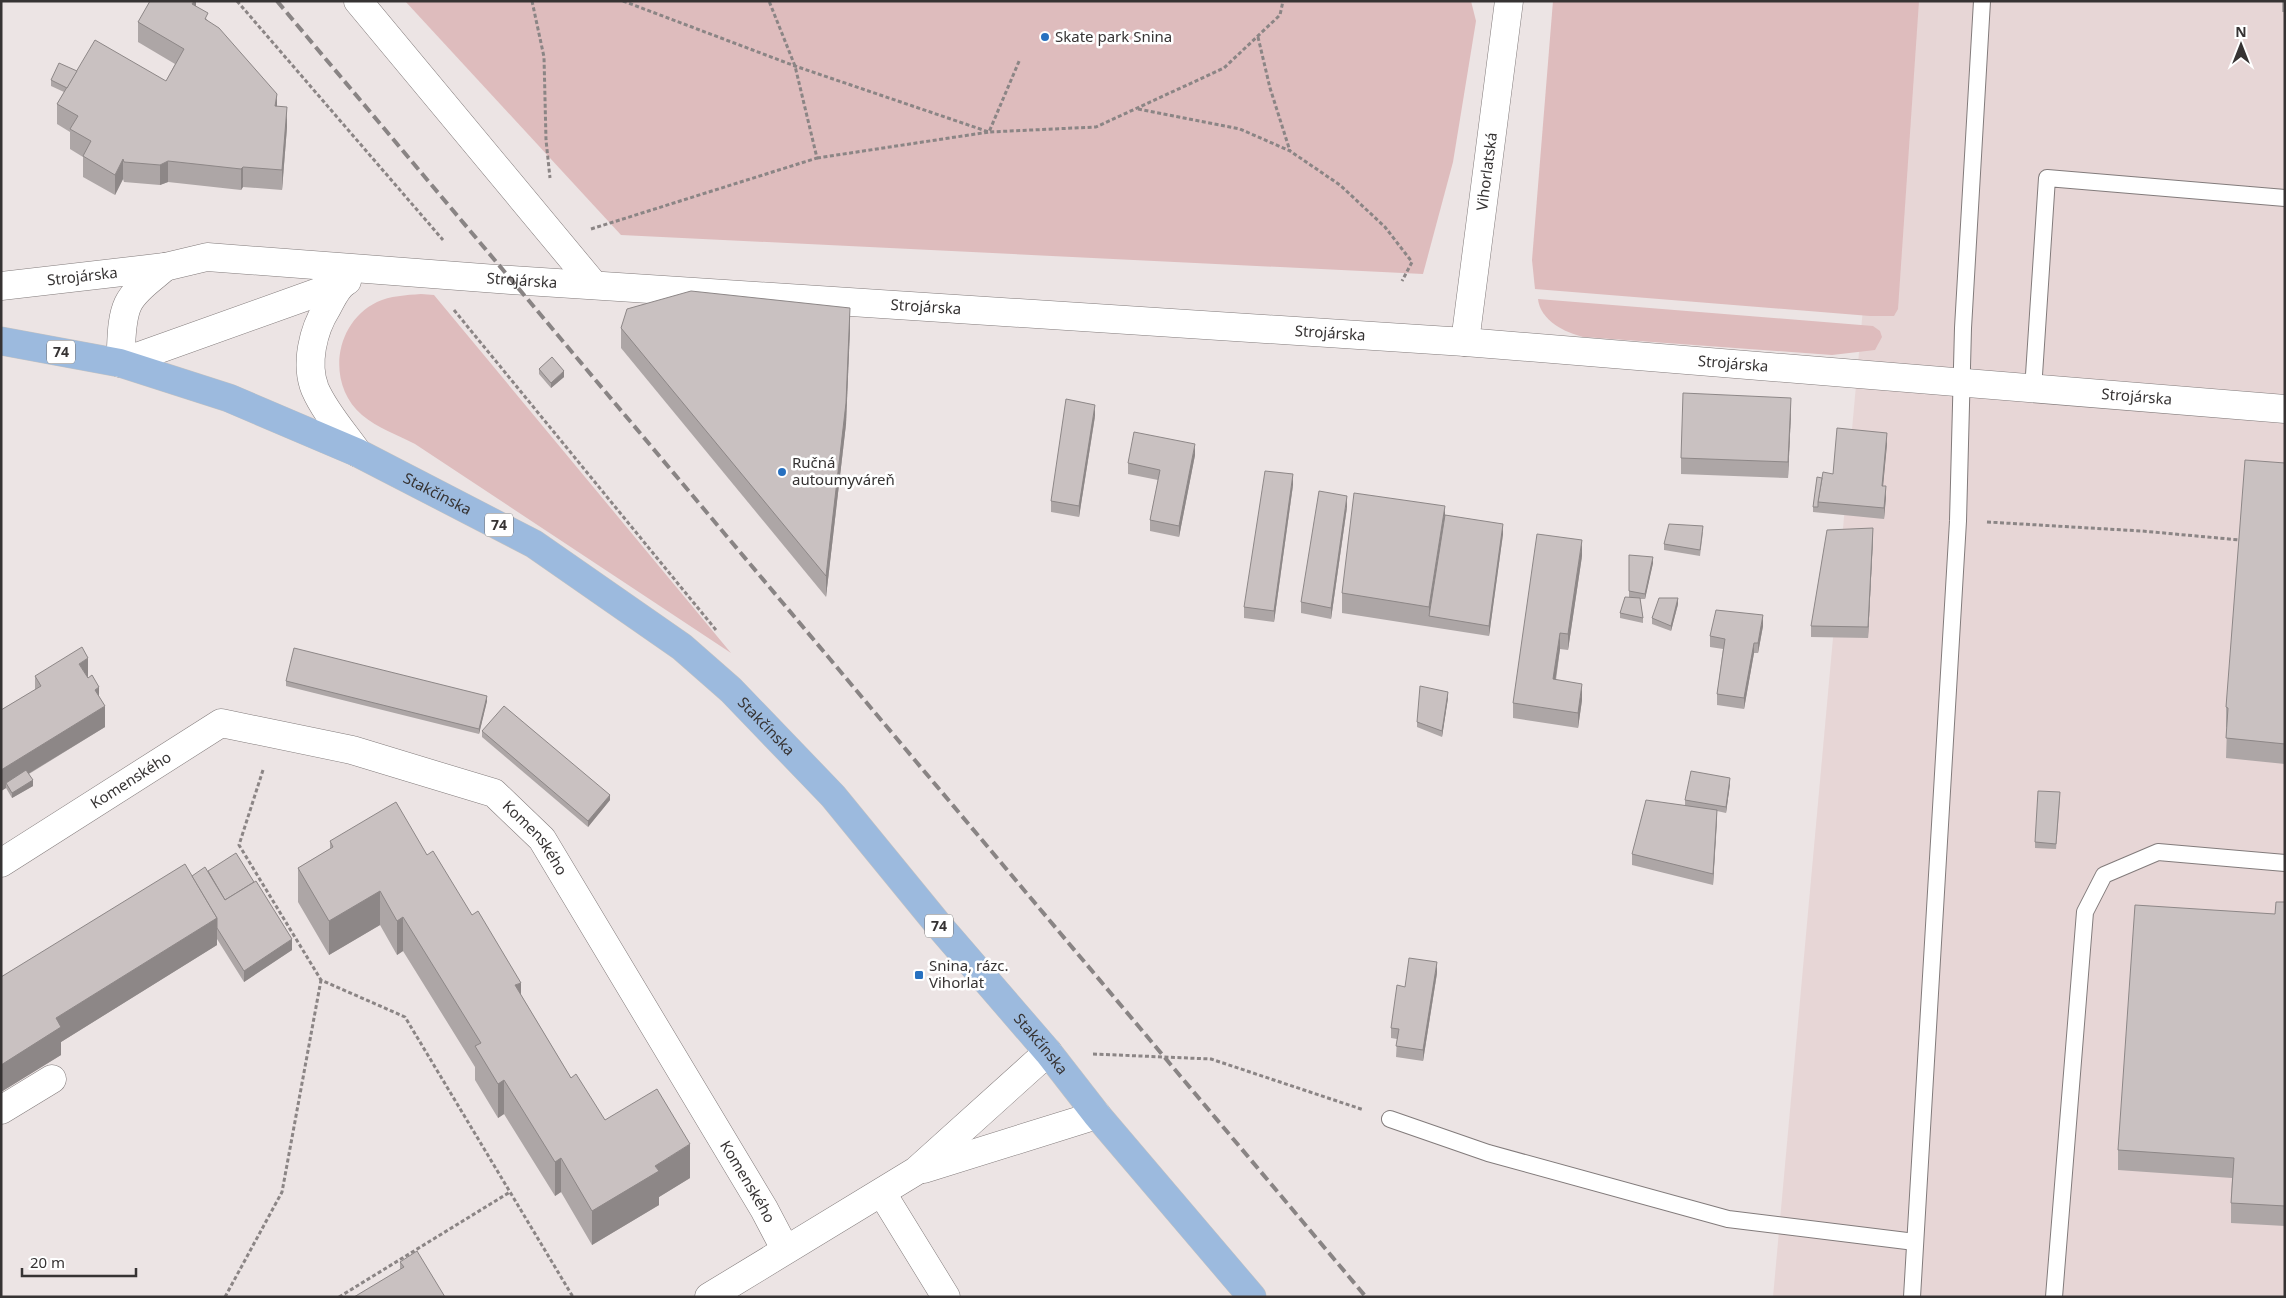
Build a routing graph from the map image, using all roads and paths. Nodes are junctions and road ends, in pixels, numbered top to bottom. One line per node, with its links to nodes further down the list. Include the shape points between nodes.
1 (237, 1): 18 (path)
2 (358, 1): 19 (street)
3 (532, 1): 16 (path, via 544,58)
4 (623, 1): 11 (path)
5 (769, 1): 11 (path)
6 (1283, 1): 9 (path, via 1280,15)
7 (1509, 1): 28 (street, Vihorlatská)
8 (1982, 1): 30 (lane)
9 (1258, 36): 12 (path, via 1224,68); 14 (path)
10 (1020, 59): 13 (path)
11 (795, 66): 13 (path); 15 (path)
12 (1136, 108): 13 (path, via 1096,127); 14 (path, via 1240,129)
13 (989, 132): 15 (path)
14 (1290, 151): 22 (path, via 1340,185 1384,227 1412,262)
15 (817, 158): 19 (path)
16 (550, 186)
17 (2285, 198): 31 (lane, via 2047,178)
18 (443, 240)
19 (556, 240): 24 (street)
20 (165, 267): 21 (street, Strojárska, via 207,257); 25 (street, Strojárska); 29 (street, Strojárska, via 128,303)
21 (373, 269): 23 (street, Strojárska); 24 (street, Strojárska)
22 (1402, 281)
23 (341, 284): 29 (street, Strojárska); 33 (street, via 314,335 312,363 315,388)
24 (594, 285): 28 (street, Strojárska)
25 (1, 286)
26 (450, 305): 36 (path)
27 (1, 341): 29 (main road, 74)
28 (1465, 342): 30 (street, Strojárska)
29 (120, 363): 33 (main road, Stakčínska / 74, via 229,398)
30 (1961, 384): 31 (street, Strojárska); 34 (lane)
31 (2033, 390): 32 (street, Strojárska)
32 (2285, 409)
33 (358, 452): 41 (main road, Stakčínska / 74, via 534,544 682,646 731,690 833,796)
34 (1958, 520): 35 (path); 50 (lane)
35 (2240, 540)
36 (720, 634)
37 (263, 770): 40 (path, via 239,845)
38 (1, 863): 51 (street, Komenského, via 221,723 352,750 494,793 542,839 764,1209)
39 (2285, 863): 59 (lane, via 2158,852 2104,875 2085,912)
40 (322, 980): 48 (path, via 405,1017); 52 (path, via 282,1192)
41 (1048, 1052): 45 (main road, Stakčínska / 74); 47 (street)
42 (1118, 1055): 46 (path, via 1211,1059)
43 (52, 1079): 44 (street)
44 (1, 1110)
45 (1097, 1115): 47 (street); 57 (main road, Stakčínska / 74)
46 (1390, 1119): 50 (lane, via 1488,1153 1728,1219)
47 (916, 1171): 49 (street)
48 (510, 1192): 53 (path); 54 (path)
49 (882, 1193): 51 (street); 56 (street)
50 (1915, 1242): 58 (lane)
51 (785, 1250): 55 (street)
52 (225, 1297)
53 (339, 1297)
54 (573, 1297)
55 (709, 1297)
56 (946, 1297)
57 (1252, 1297)
58 (1912, 1297)
59 (2054, 1297)

